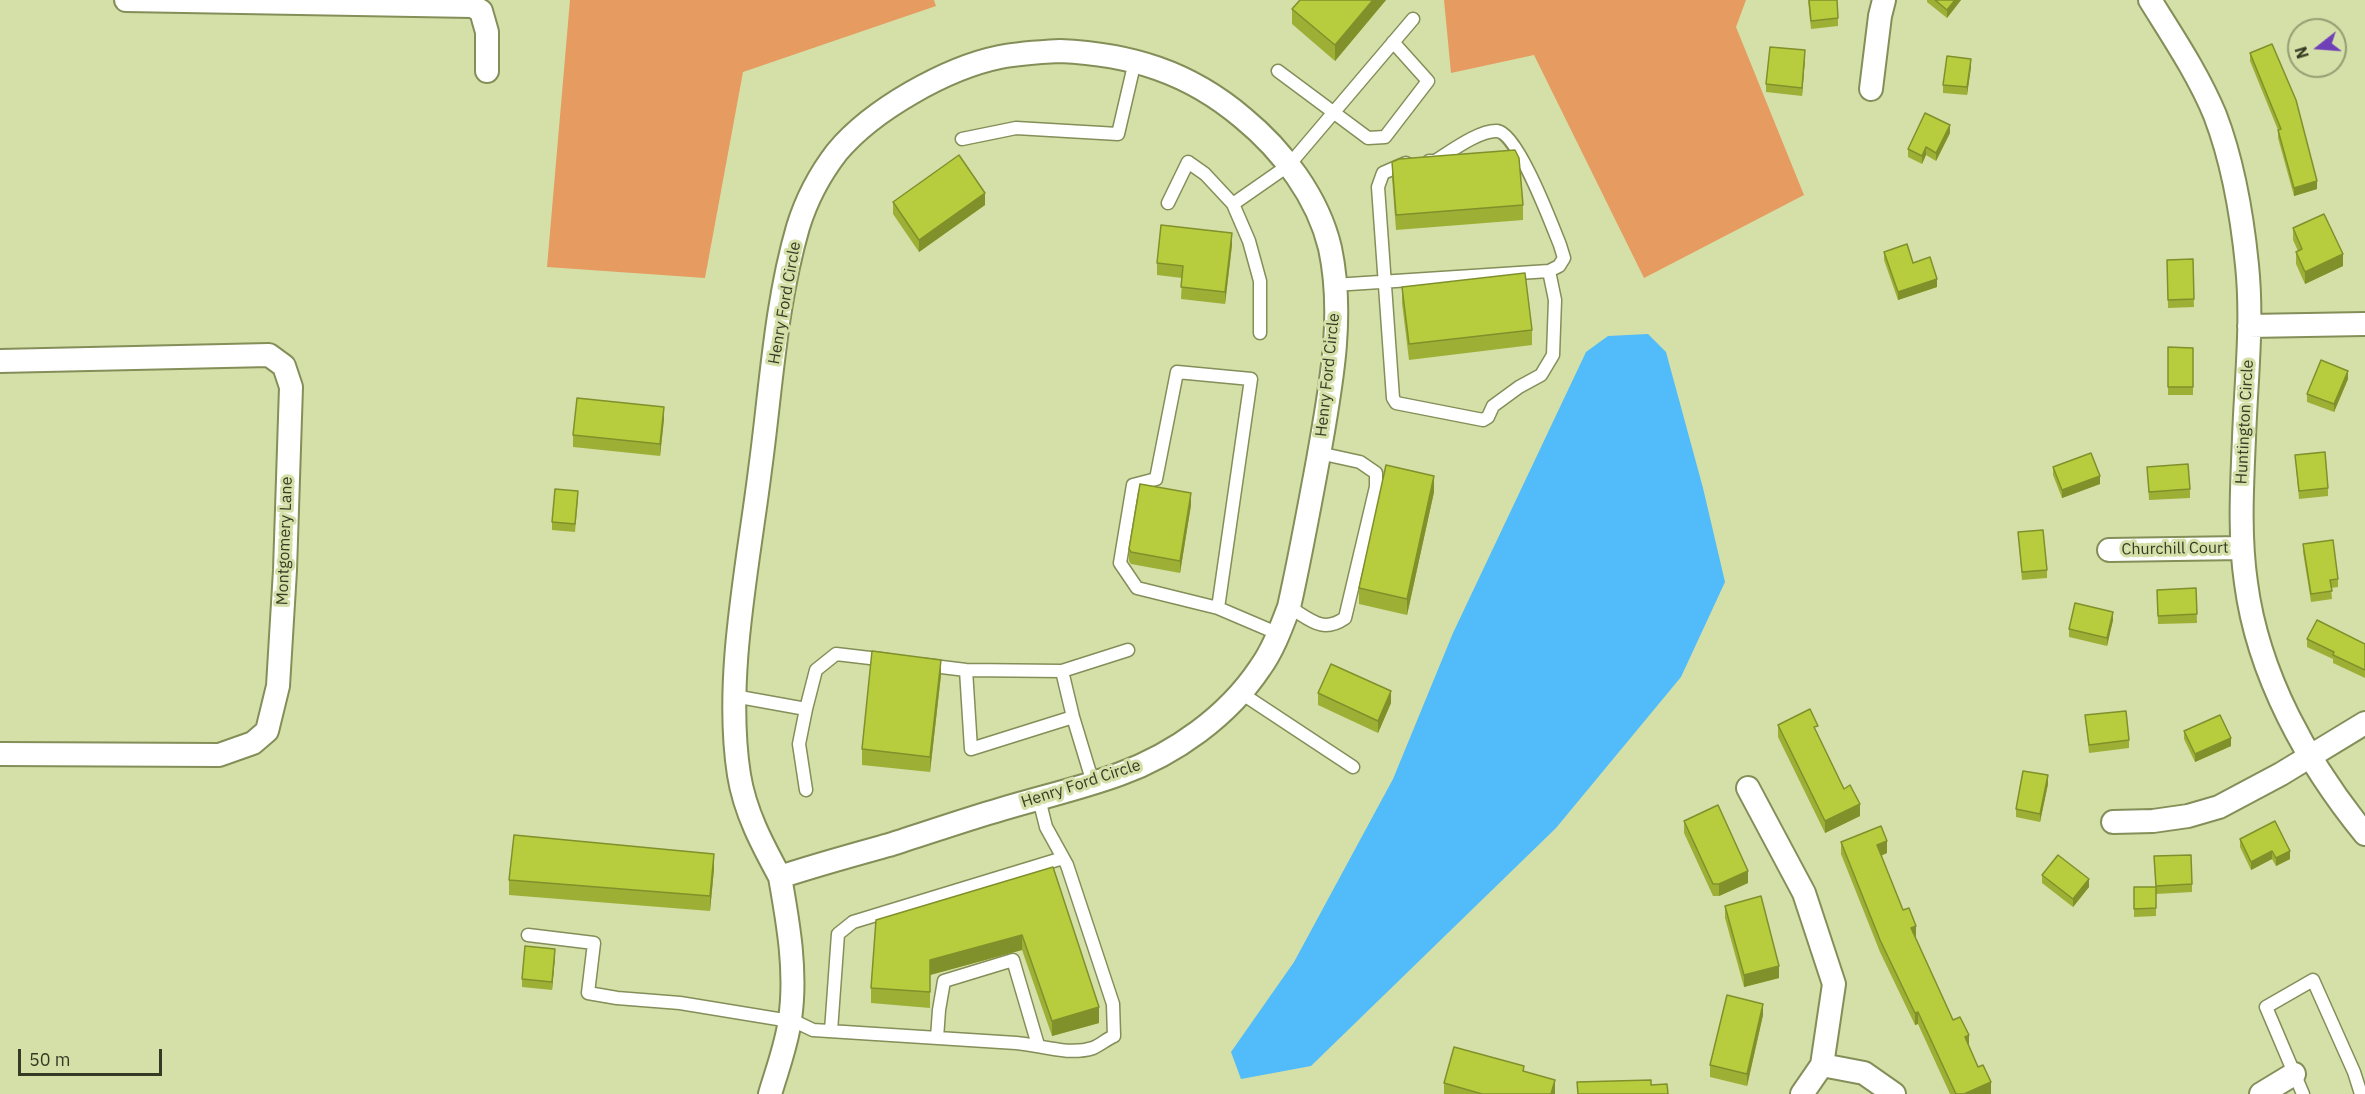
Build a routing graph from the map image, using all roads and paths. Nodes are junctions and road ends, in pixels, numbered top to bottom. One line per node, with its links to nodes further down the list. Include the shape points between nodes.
1 (126, 0): 7 (street, via 472,6 481,11 487,32)
2 (1884, 0): 9 (street)
3 (2150, 0): 19 (street, Huntington Circle, via 2194,73 2215,115 2226,150 2246,257)
4 (1413, 19): 5 (lane)
5 (1393, 42): 10 (lane); 10 (lane, via 1428,81 1385,137 1368,138)
6 (1135, 61): 11 (lane, via 1118,134 1016,128); 12 (street, Henry Ford Circle, via 1165,70 1211,94 1265,136); 32 (street, Henry Ford Circle, via 1094,52 1060,51 997,58 901,98 837,152 807,202 781,306)
7 (487, 71)
8 (1278, 71): 10 (lane)
9 (1871, 89)
10 (1333, 112): 12 (lane)
11 (962, 139)
12 (1288, 165): 14 (lane); 17 (street, Henry Ford Circle, via 1324,230)
13 (1167, 203): 14 (lane, via 1188,162)
14 (1233, 204): 20 (lane, via 1260,281)
15 (1549, 271): 16 (lane); 16 (lane, via 1555,300 1553,355 1541,375 1493,406 1483,420 1396,403); 16 (lane, via 1564,258 1560,245 1524,164 1507,135 1499,131 1486,132 1435,161 1405,163 1383,172 1378,187)
16 (1385, 281): 17 (lane)
17 (1334, 285): 22 (street, Henry Ford Circle, via 1335,339)
18 (2365, 324): 19 (street)
19 (2249, 326): 23 (street, Huntington Circle)
20 (1260, 333)
21 (0, 361): 36 (street, Montgomery Lane, via 269,355 284,366 291,387 278,678 267,731 253,743 219,755)
22 (1319, 453): 25 (street, Henry Ford Circle); 25 (lane, via 1360,462 1376,473 1376,487 1345,618 1334,626 1320,625)
23 (2242, 548): 24 (street, Churchill Court); 37 (street, Huntington Circle, via 2246,585 2264,658)
24 (2109, 550)
25 (1289, 607): 27 (street, Henry Ford Circle)
26 (1218, 608): 26 (lane, via 1251,379 1177,372 1156,479 1133,484 1120,563 1137,588); 27 (lane)
27 (1279, 634): 31 (street, Henry Ford Circle, via 1262,666)
28 (1128, 650): 30 (lane)
29 (966, 670): 30 (lane); 33 (lane, via 836,654 816,670); 34 (lane, via 970,749)
30 (1062, 671): 34 (lane)
31 (1241, 693): 38 (lane); 39 (street, Henry Ford Circle, via 1202,728 1161,756)
32 (734, 696): 33 (lane); 46 (street, Henry Ford Circle, via 739,775 746,805)
33 (806, 709): 41 (lane, via 799,744)
34 (1072, 717): 39 (lane)
35 (2365, 723): 37 (street)
36 (0, 754)
37 (2309, 756): 43 (street, via 2219,807 2152,822); 44 (street, Huntington Circle)
38 (1353, 767)
39 (1093, 783): 42 (street, Henry Ford Circle)
40 (1748, 788): 52 (street, via 1804,893 1834,984)
41 (806, 790)
42 (1039, 799): 45 (lane, via 1046,827); 46 (street, Henry Ford Circle)
43 (2112, 822)
44 (2365, 834)
45 (1063, 858): 49 (lane, via 853,922 838,934); 51 (lane, via 1113,1004 1114,1036 1092,1048 1057,1051)
46 (780, 877): 48 (street, Henry Ford Circle, via 790,928)
47 (528, 935): 48 (lane, via 594,943 588,993)
48 (790, 1020): 49 (lane, via 813,1030); 54 (street, Henry Ford Circle)
49 (831, 1031): 50 (lane)
50 (937, 1038): 51 (lane); 51 (lane, via 944,981 1013,960)
51 (1038, 1045)
52 (1822, 1065): 55 (street); 56 (street, via 1864,1073)
53 (2299, 1084): 57 (street); 58 (lane, via 2266,1007 2313,980)
54 (770, 1094)
55 (1802, 1094)
56 (1894, 1094)
57 (2261, 1094)
58 (2361, 1094)

